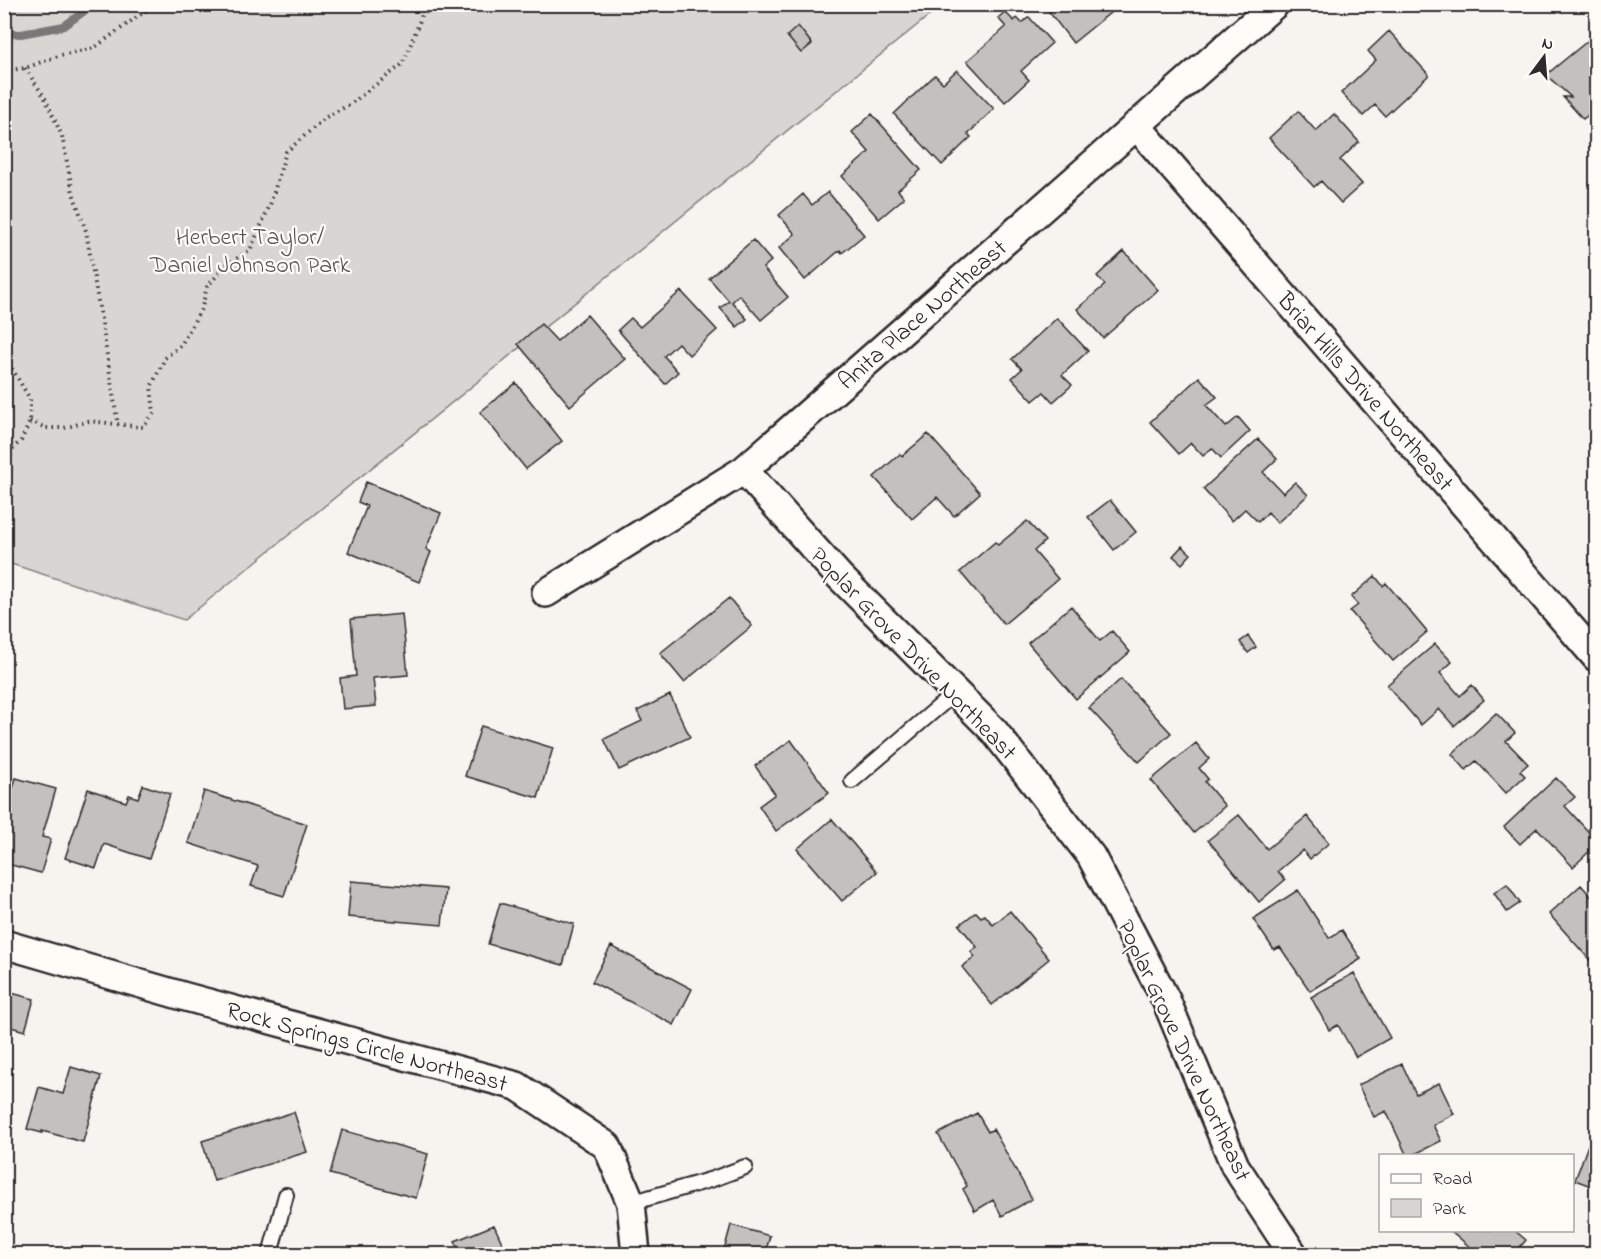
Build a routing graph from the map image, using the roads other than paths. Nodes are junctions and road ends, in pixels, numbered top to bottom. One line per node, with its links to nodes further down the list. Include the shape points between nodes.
1 (1275, 4): 2 (street, Anita Place Northeast)
2 (1136, 125): 3 (street, Anita Place Northeast); 5 (street, Briar Hills Drive Northeast)
3 (744, 470): 4 (street, Anita Place Northeast); 6 (street, Poplar Grove Drive Northeast, via 839,576)
4 (546, 593)
5 (1596, 657)
6 (956, 692): 7 (lane); 14 (street, Poplar Grove Drive Northeast, via 994,731 1091,856 1166,1000 1235,1166)
7 (852, 781)
8 (4, 944): 11 (street, Rock Springs Circle Northeast, via 517,1086 607,1146)
9 (745, 1167): 11 (lane)
10 (286, 1195): 12 (lane)
11 (631, 1203): 13 (street, Rock Springs Circle Northeast)
12 (270, 1254)
13 (636, 1254)
14 (1293, 1254)

